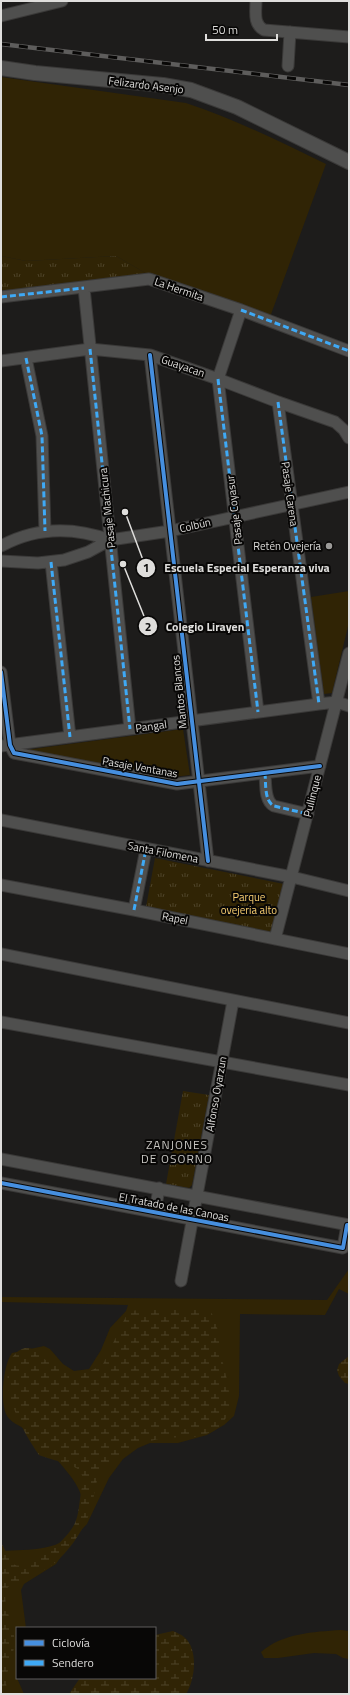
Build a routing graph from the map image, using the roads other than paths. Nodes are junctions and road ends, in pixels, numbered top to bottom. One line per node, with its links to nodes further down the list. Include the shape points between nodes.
1 (62, 1): 3 (street)
2 (256, 1): 4 (street, via 256,21 259,26 267,31)
3 (1, 16)
4 (290, 32): 5 (street); 6 (street)
5 (349, 37)
6 (288, 66)
7 (1, 68): 8 (street, Felizardo Asenjo, via 191,90 237,107)
8 (349, 162)
9 (84, 288): 10 (street, La Hermita); 11 (street, La Hermita, via 149,279); 12 (street, Pasaje Machicura)
10 (1, 297)
11 (241, 310): 13 (street, La Hermita); 17 (street)
12 (90, 349): 14 (street, Guayacan); 15 (street, Guayacan); 25 (street, Pasaje Machicura)
13 (349, 351)
14 (150, 355): 17 (street, Guayacan); 24 (street, Mantos Blancos)
15 (26, 358): 16 (street, Guayacan); 23 (street, via 42,436)
16 (1, 361)
17 (218, 379): 18 (street, Guayacan); 22 (street, Pasaje Coyasur)
18 (278, 402): 19 (street, Guayacan, via 335,422); 21 (street, Pasaje Carena)
19 (349, 438)
20 (349, 492): 21 (street, Colbún)
21 (291, 504): 22 (street, Colbún); 32 (street, Pasaje Carena)
22 (234, 516): 24 (street, Colbún); 34 (street, Pasaje Coyasur)
23 (45, 531): 25 (street, Colbún, via 85,532); 26 (street, Colbún)
24 (170, 531): 25 (street, Colbún); 35 (street, Mantos Blancos)
25 (110, 540): 28 (street, Colbún, via 76,556); 36 (street, Pasaje Machicura)
26 (1, 546)
27 (1, 560): 28 (street, Colbún, via 24,563)
28 (51, 562): 37 (street)
29 (349, 653): 31 (street, Pullinque)
30 (1, 672): 38 (street)
31 (337, 702): 32 (street, Pangal); 33 (street, Pangal); 39 (street, Pullinque)
32 (319, 704): 34 (street, Pangal)
33 (349, 706)
34 (258, 712): 35 (street, Pangal)
35 (192, 721): 36 (street, Pangal); 41 (street, Mantos Blancos)
36 (130, 729): 37 (street, Pangal)
37 (70, 737): 38 (street, Pangal)
38 (6, 746): 41 (street, Pasaje Ventanas, via 14,753 177,784)
39 (320, 766): 40 (street, Pasaje Ventanas); 42 (street, Pullinque)
40 (265, 773): 41 (street, Pasaje Ventanas); 42 (street, via 270,803)
41 (199, 781): 45 (street, Mantos Blancos)
42 (308, 814): 46 (street, Pullinque)
43 (1, 820): 44 (street, Santa Filomena)
44 (146, 849): 45 (street, Santa Filomena); 49 (street)
45 (208, 861): 46 (street, Santa Filomena)
46 (292, 877): 48 (street, Santa Filomena); 50 (street, Pullinque)
47 (1, 885): 49 (street, Rapel)
48 (349, 891)
49 (134, 910): 50 (street, Rapel)
50 (275, 939): 52 (street, Rapel)
51 (1, 954): 53 (street)
52 (349, 954)
53 (233, 1001): 55 (street); 56 (street, Alfonso Oyarzun)
54 (1, 1022): 56 (street)
55 (349, 1023)
56 (221, 1061): 57 (street); 61 (street, Alfonso Oyarzun)
57 (349, 1086)
58 (1, 1158): 60 (street, El Tratado de las Canoas)
59 (1, 1183): 62 (street, El Tratado de las Canoas)
60 (159, 1188): 61 (street, El Tratado de las Canoas); 62 (street)
61 (197, 1196): 63 (street, Alfonso Oyarzun); 64 (street, El Tratado de las Canoas)
62 (155, 1212): 63 (street, El Tratado de las Canoas)
63 (193, 1219): 64 (street, El Tratado de las Canoas, via 343,1248); 65 (street, Alfonso Oyarzun)
64 (348, 1225)
65 (181, 1281)

